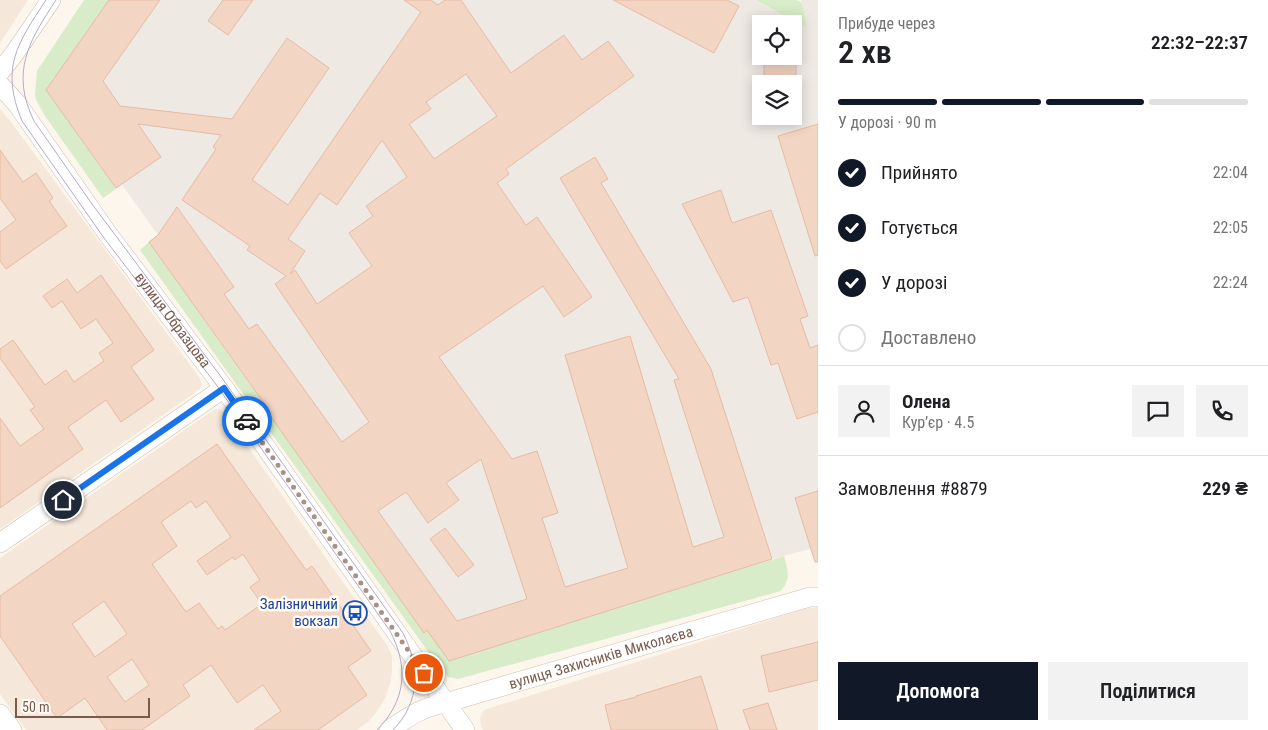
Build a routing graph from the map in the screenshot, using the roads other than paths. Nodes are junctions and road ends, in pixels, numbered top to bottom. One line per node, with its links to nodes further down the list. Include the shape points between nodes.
1 (51, 0): 2 (street)
2 (0, 72)
3 (0, 85): 4 (street, вулиця Образцова, via 12,96 107,233)
4 (224, 388): 5 (street); 7 (street, вулиця Образцова)
5 (0, 543)
6 (818, 597): 7 (street, вулиця Захисників Миколаєва)
7 (445, 703): 10 (street, вулиця Захисників Миколаєва, via 417,711); 11 (street, вулиця Образцова)
8 (0, 714): 9 (street)
9 (12, 730)
10 (389, 730)
11 (465, 730)

